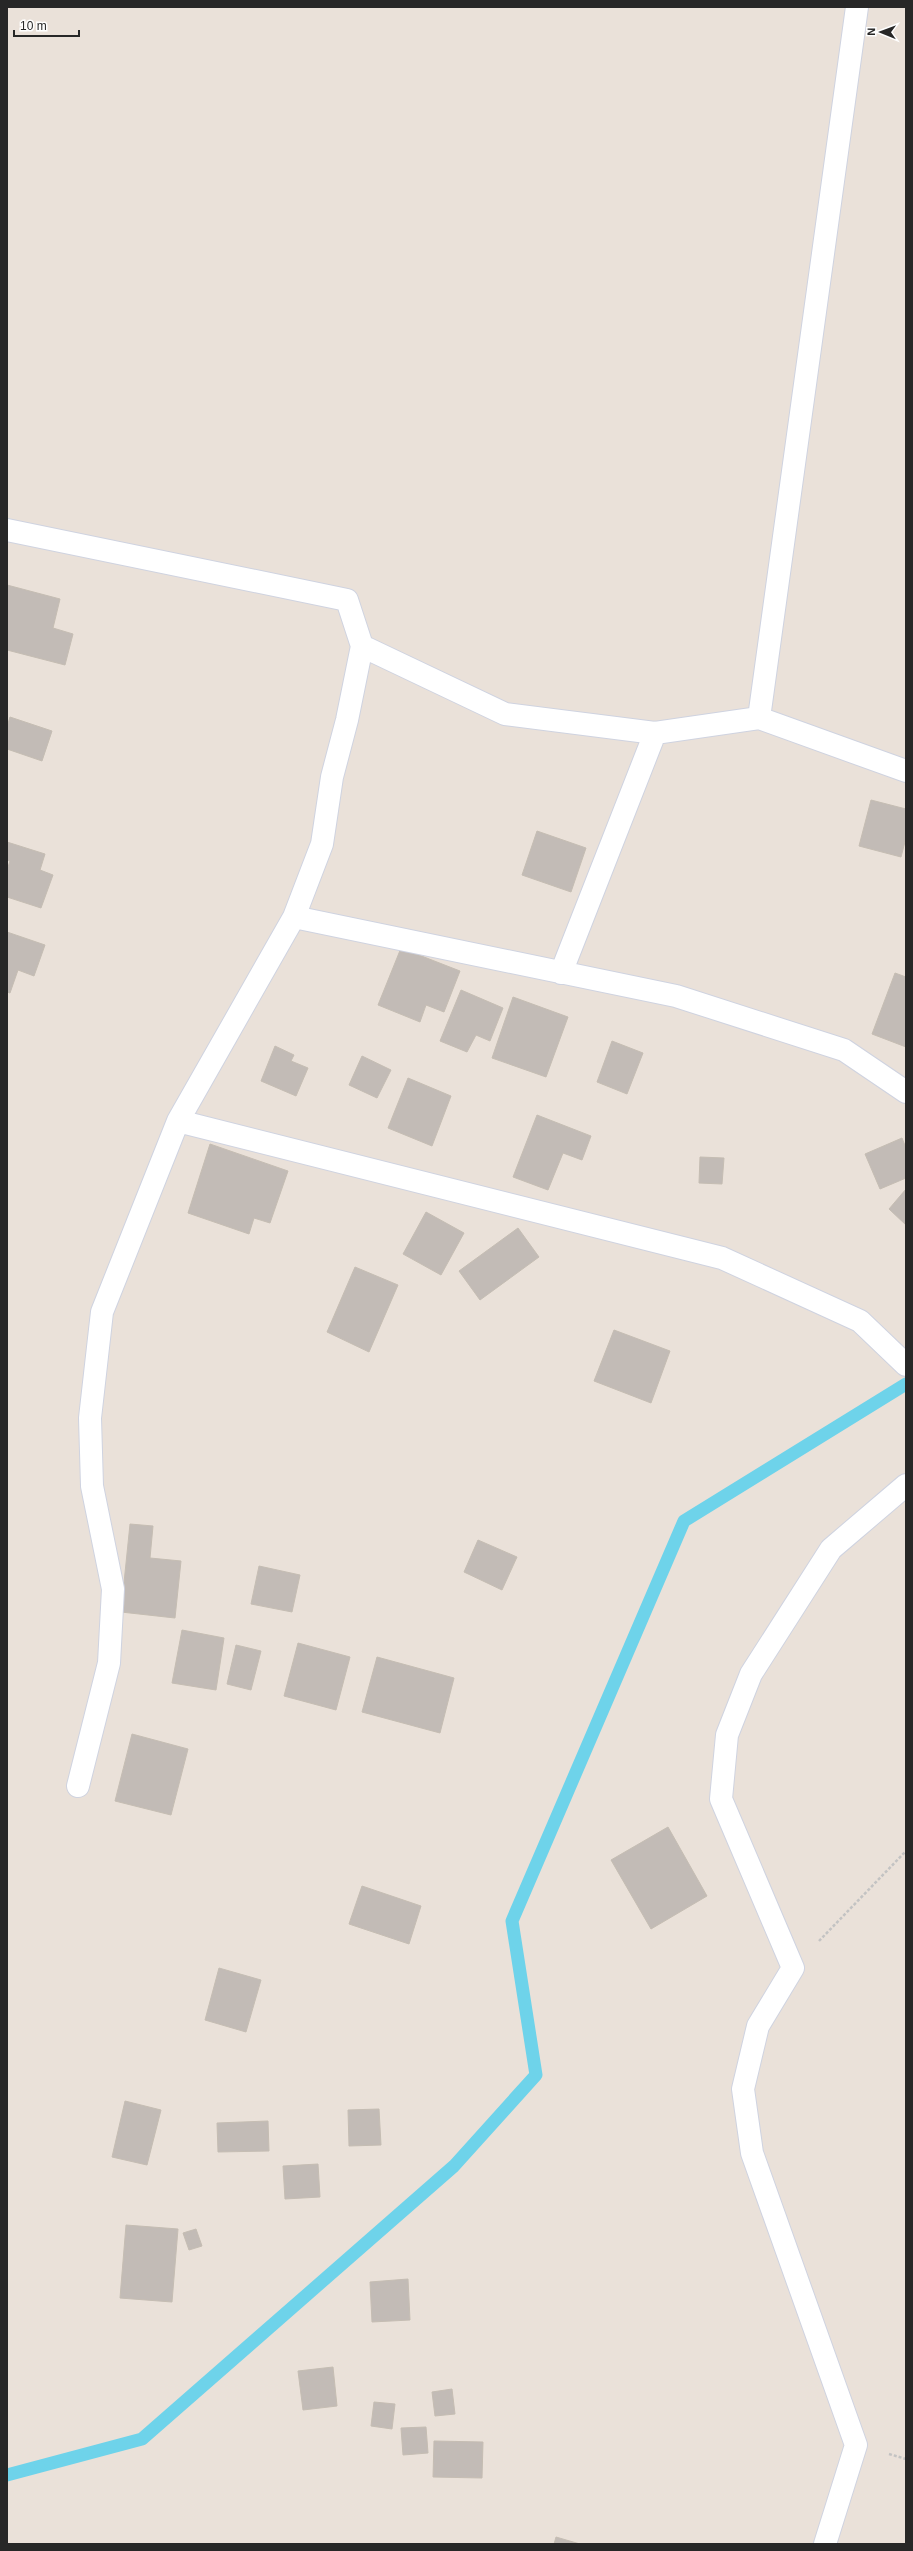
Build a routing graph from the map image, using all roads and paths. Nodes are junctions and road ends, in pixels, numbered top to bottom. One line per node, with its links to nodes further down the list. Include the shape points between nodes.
1 (858, 7): 4 (street)
2 (7, 530): 3 (street, via 347,600)
3 (362, 646): 5 (street, via 505,714); 7 (street, via 332,777 322,844)
4 (759, 718): 5 (street); 6 (street)
5 (655, 734): 8 (street)
6 (906, 771)
7 (294, 917): 8 (street); 10 (street)
8 (561, 973): 9 (street, via 676,996 844,1050)
9 (906, 1092)
10 (178, 1121): 11 (street, via 722,1258 860,1321); 13 (street, via 102,1312 90,1418 92,1486 113,1589 108,1663)
11 (906, 1365)
12 (906, 1485): 15 (street, via 831,1549 751,1674 727,1735 721,1799)
13 (78, 1786)
14 (906, 1851): 15 (path)
15 (793, 1968): 16 (street, via 758,2026 743,2089 752,2153 856,2445)
16 (825, 2544)

